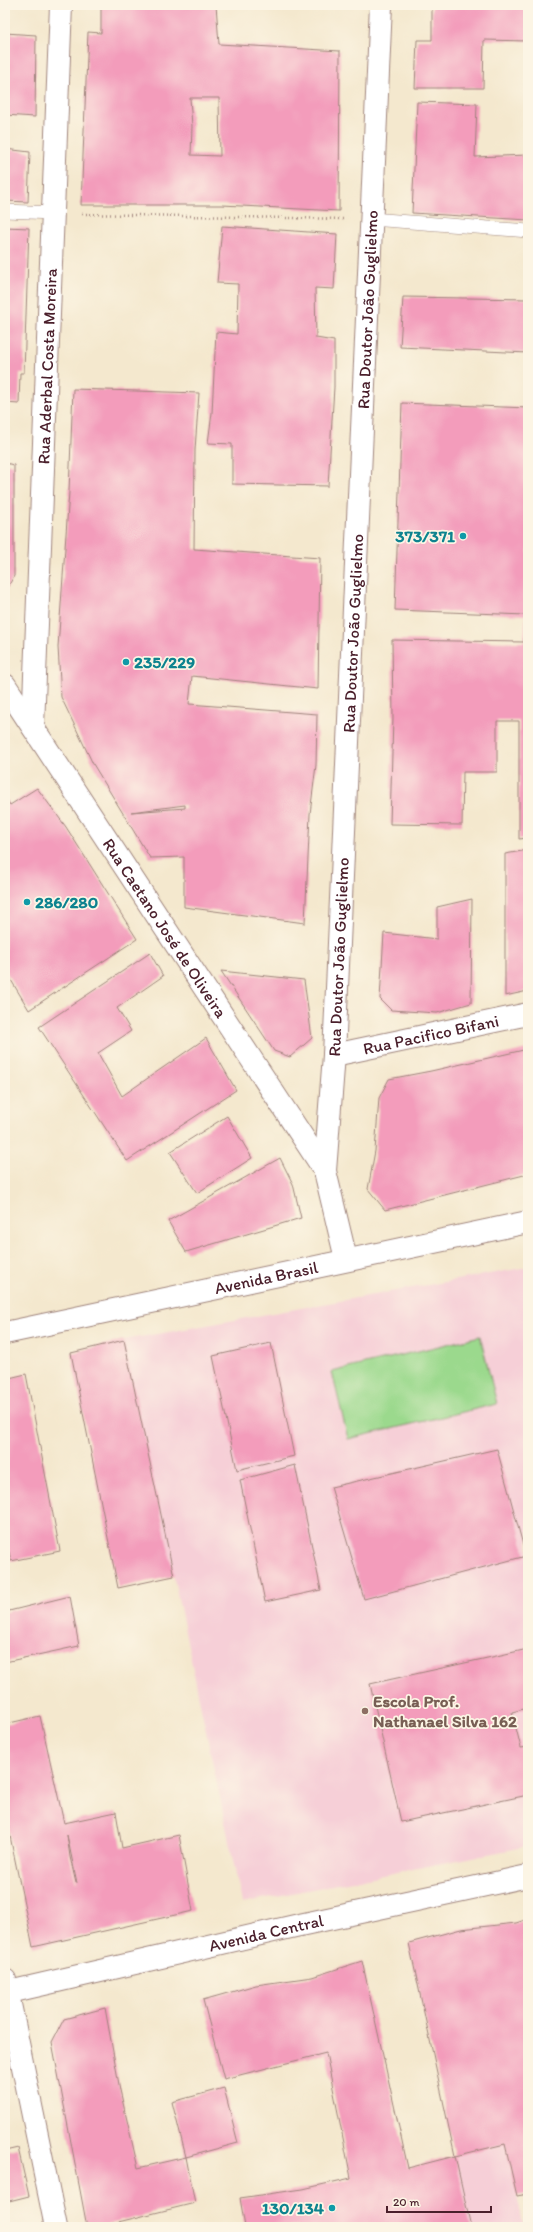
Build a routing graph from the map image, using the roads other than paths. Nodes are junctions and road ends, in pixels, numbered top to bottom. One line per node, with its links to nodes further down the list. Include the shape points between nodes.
1 (62, 5): 4 (street, Rua Aderbal Costa Moreira)
2 (381, 5): 5 (street, Rua Doutor João Guglielmo)
3 (5, 211): 4 (lane)
4 (53, 213): 8 (street, Rua Aderbal Costa Moreira)
5 (371, 219): 6 (lane); 10 (street, Rua Doutor João Guglielmo)
6 (528, 231)
7 (5, 685): 8 (street, Rua Caetano José de Oliveira)
8 (33, 728): 11 (street, Rua Caetano José de Oliveira)
9 (528, 1014): 10 (street, Rua Pacifico Bifani)
10 (334, 1055): 11 (street, Rua Doutor João Guglielmo)
11 (325, 1171): 13 (street, Rua Doutor João Guglielmo)
12 (528, 1222): 13 (street, Avenida Brasil)
13 (346, 1259): 14 (street, Avenida Brasil)
14 (5, 1333)
15 (528, 1876): 16 (street, Avenida Central)
16 (6, 1989): 17 (street)
17 (56, 2227)

